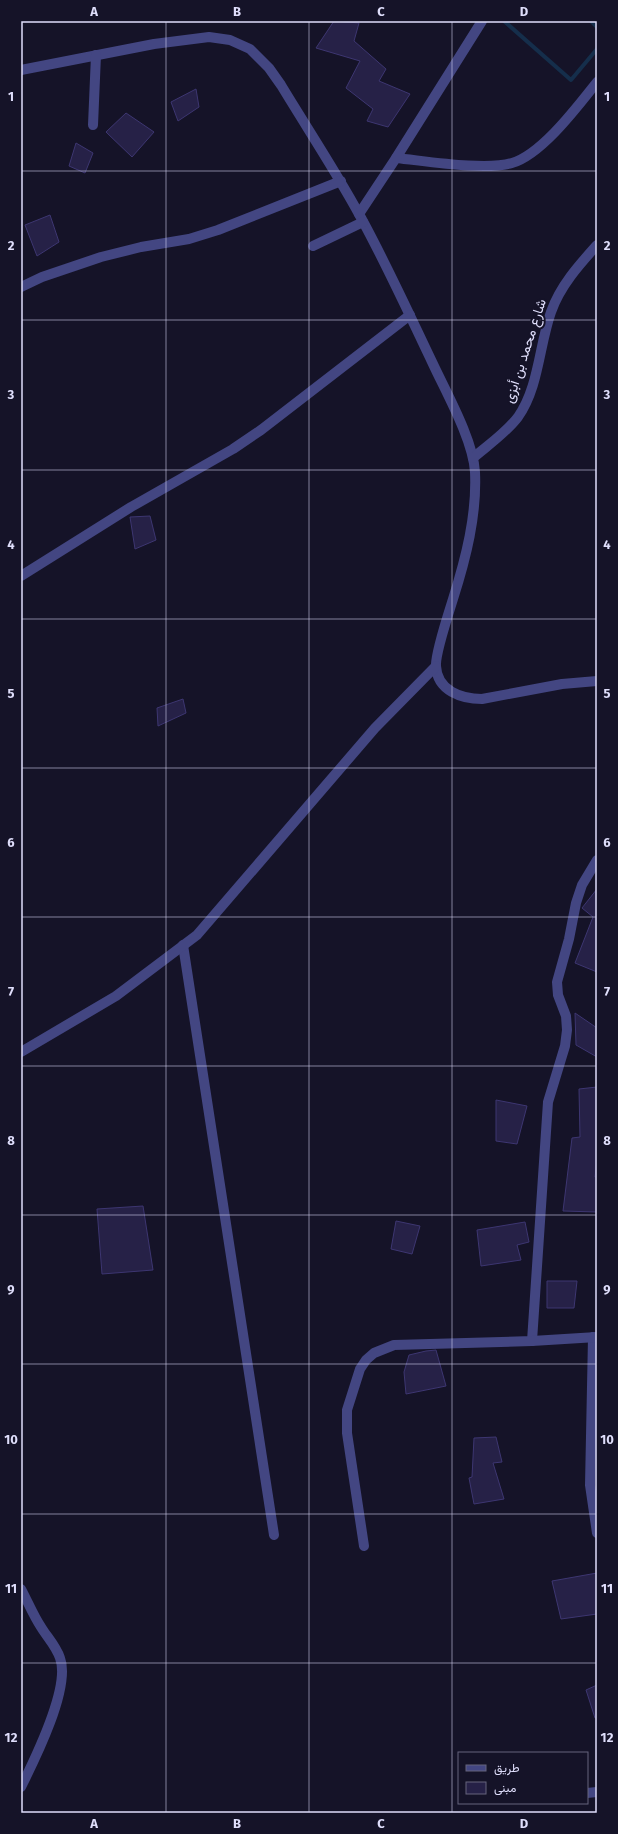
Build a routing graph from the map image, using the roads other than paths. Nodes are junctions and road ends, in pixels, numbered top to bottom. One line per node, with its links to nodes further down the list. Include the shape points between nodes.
1 (482, 21): 6 (street)
2 (96, 55): 3 (street); 5 (street); 7 (street, via 209,37 242,44 269,68)
3 (21, 70)
4 (597, 82): 6 (street, via 566,120 536,149 513,163 492,167)
5 (93, 125)
6 (396, 158): 8 (street)
7 (341, 181): 8 (street); 11 (street, via 211,232 100,257)
8 (361, 218): 10 (street); 12 (street)
9 (597, 244): 13 (street, شارع محمد بن أبزى, via 555,300 531,388 518,416)
10 (313, 246)
11 (21, 287)
12 (410, 315): 13 (street, via 444,386); 14 (street, via 233,449 131,507)
13 (473, 458): 15 (street, via 474,508 469,537)
14 (21, 576)
15 (436, 666): 16 (street, via 442,682 449,690 458,696 471,699 562,684); 18 (street, via 375,728 197,935)
16 (597, 682)
17 (597, 860): 21 (street, via 582,885 576,903 557,982 567,1030 565,1046 548,1102)
18 (184, 945): 19 (street, via 116,996); 23 (street)
19 (21, 1052)
20 (595, 1337): 21 (street); 22 (street, via 590,1485)
21 (532, 1341): 24 (street, via 394,1345 374,1353 366,1360 356,1379 346,1421)
22 (597, 1533)
23 (274, 1535)
24 (364, 1546)
25 (21, 1589): 26 (street, via 61,1659 62,1672 59,1695 46,1733)
26 (21, 1787)

